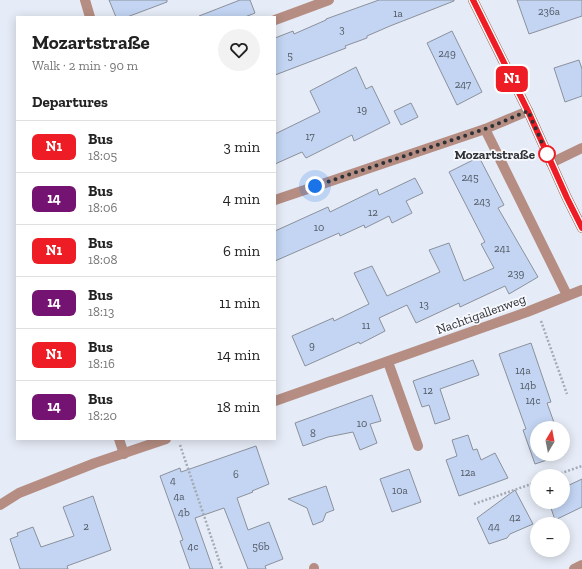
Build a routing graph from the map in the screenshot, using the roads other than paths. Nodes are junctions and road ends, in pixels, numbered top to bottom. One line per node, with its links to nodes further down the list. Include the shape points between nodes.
1 (85, 0): 4 (street)
2 (329, 0): 5 (street)
3 (472, 0): 6 (main road)
4 (90, 16)
5 (276, 20)
6 (528, 111): 7 (street); 9 (main road)
7 (485, 129): 10 (street); 13 (street)
8 (582, 148): 9 (street)
9 (551, 163): 11 (main road)
10 (276, 200)
11 (582, 228)
12 (582, 290): 13 (street, Nachtigallenweg)
13 (567, 295): 14 (street, Nachtigallenweg)
14 (388, 362): 15 (street, Nachtigallenweg); 18 (street)
15 (276, 401)
16 (119, 440): 19 (street)
17 (163, 440): 19 (street)
18 (418, 446)
19 (124, 454): 20 (street, via 19,493)
20 (0, 504)
21 (582, 565): 22 (street)
22 (574, 569)

